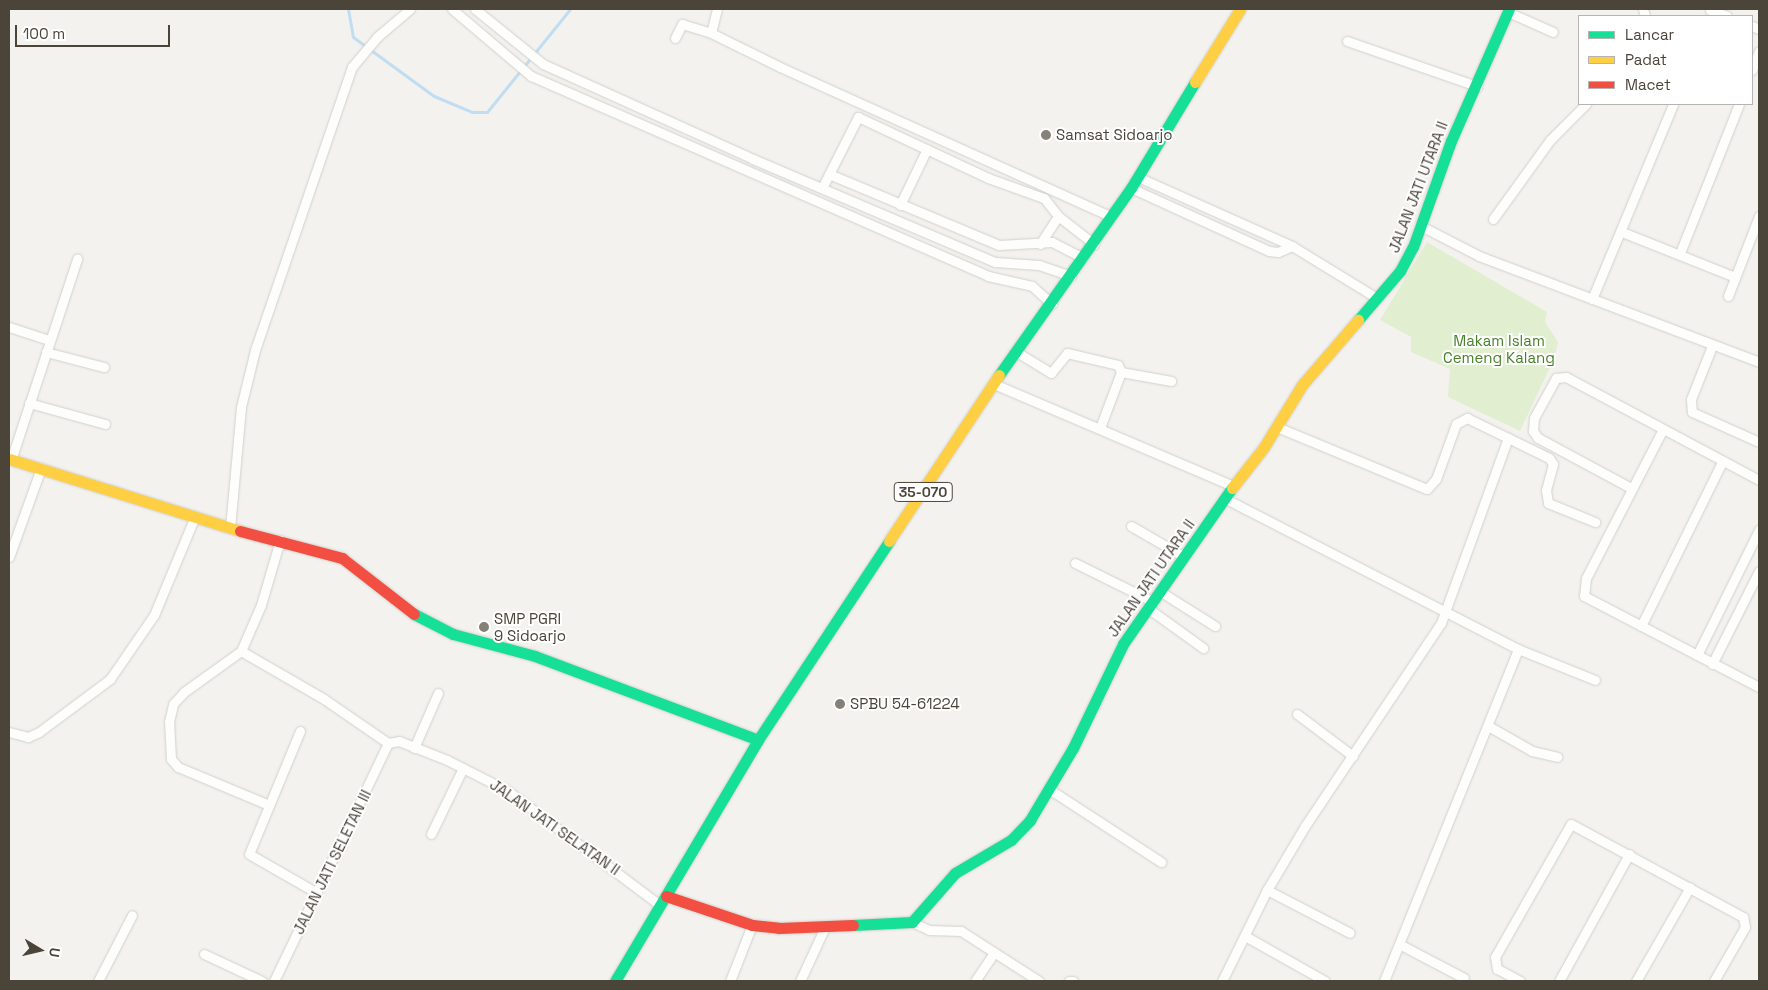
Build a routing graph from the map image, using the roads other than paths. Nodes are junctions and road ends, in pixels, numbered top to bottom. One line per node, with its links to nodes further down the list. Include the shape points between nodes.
1 (410, 9): 75 (street, via 376,37 356,59 253,357 241,406)
2 (452, 9): 17 (street, via 512,63 531,76)
3 (475, 9): 15 (street, via 519,48)
4 (718, 9): 10 (street)
5 (1240, 9): 25 (street, 35-070)
6 (1508, 11): 9 (street); 16 (street, JALAN JATI UTARA II)
7 (1709, 12): 8 (street)
8 (1722, 15)
9 (1553, 32)
10 (711, 33): 11 (street, via 682,24); 32 (street, via 780,68)
11 (675, 38)
12 (1347, 40): 16 (street)
13 (1759, 51): 14 (street)
14 (1753, 67)
15 (583, 82): 17 (street); 22 (street)
16 (1477, 86): 34 (street, JALAN JATI UTARA II, via 1450,141)
17 (577, 97): 23 (street)
18 (1585, 105): 33 (street, via 1550,140)
19 (1673, 105): 35 (street)
20 (1738, 105): 39 (street)
21 (927, 149): 24 (street, via 855,118); 29 (street); 30 (street, via 988,178 1037,194)
22 (753, 159): 23 (street); 27 (street)
23 (747, 172): 28 (street)
24 (829, 174): 27 (street); 29 (street)
25 (1138, 177): 26 (street, 35-070); 38 (street)
26 (1132, 188): 32 (street, 35-070); 38 (street, via 1269,251 1278,252)
27 (827, 190): 28 (street); 42 (street, via 995,262 1039,265)
28 (824, 206): 47 (street, via 988,276 1032,286)
29 (900, 206): 36 (street, via 999,245)
30 (1058, 216): 36 (street); 37 (street)
31 (1759, 216): 43 (street)
32 (1112, 217): 37 (street, 35-070)
33 (1493, 219)
34 (1422, 226): 45 (street, JALAN JATI UTARA II, via 1400,271); 46 (street, via 1469,252)
35 (1622, 232): 39 (street); 46 (street)
36 (1040, 244): 40 (street, via 1055,242)
37 (1094, 244): 40 (street, 35-070)
38 (1292, 246): 45 (street)
39 (1680, 253): 43 (street)
40 (1083, 258): 42 (street, 35-070)
41 (77, 259): 49 (street)
42 (1072, 276): 47 (street, 35-070)
43 (1735, 277): 44 (street)
44 (1728, 296)
45 (1377, 298): 60 (street, JALAN JATI UTARA II, via 1302,385)
46 (1592, 299): 50 (street)
47 (1052, 304): 51 (street, 35-070)
48 (9, 327): 49 (street)
49 (49, 340): 52 (street)
50 (1712, 346): 53 (street); 64 (street, via 1691,399 1692,412)
51 (1015, 351): 55 (street, via 1051,373 1064,354 1072,352 1118,365); 57 (street, 35-070)
52 (46, 352): 54 (street); 58 (street)
53 (1759, 362)
54 (104, 367)
55 (1121, 372): 56 (street); 61 (street)
56 (1171, 381)
57 (994, 384): 61 (street); 98 (street, 35-070)
58 (29, 403): 59 (street); 65 (street)
59 (106, 424)
60 (1277, 427): 63 (street, via 1421,489 1431,487 1456,424 1463,418); 69 (street, JALAN JATI UTARA II)
61 (1100, 428): 69 (street)
62 (1662, 430): 66 (street); 70 (street); 70 (street, via 1566,377 1560,376 1550,384 1534,418 1534,431 1538,438)
63 (1508, 438): 73 (street, via 1552,461 1548,503); 83 (street)
64 (1759, 442)
65 (10, 459): 67 (street)
66 (1722, 462): 68 (street); 85 (street)
67 (41, 468): 72 (street); 79 (street)
68 (1759, 480)
69 (1233, 486): 71 (street, JALAN JATI UTARA II)
70 (1631, 488): 85 (street, via 1583,590 1588,600)
71 (1224, 498): 78 (street, JALAN JATI UTARA II); 83 (street)
72 (194, 519): 75 (street); 96 (street, via 154,615 110,679 39,732 28,737)
73 (1595, 522)
74 (1131, 526): 78 (street)
75 (230, 528): 77 (street)
76 (1759, 530): 89 (street)
77 (280, 540): 88 (street, via 261,605); 98 (street, via 342,558 410,612 453,634 544,659)
78 (1184, 556): 82 (street, JALAN JATI UTARA II)
79 (9, 557)
80 (1075, 563): 82 (street)
81 (1759, 571): 90 (street)
82 (1155, 601): 84 (street); 86 (street); 104 (street, JALAN JATI UTARA II, via 1122,644)
83 (1445, 614): 87 (street); 101 (street)
84 (1215, 626)
85 (1641, 626): 89 (street)
86 (1203, 648)
87 (1518, 649): 91 (street); 95 (street)
88 (241, 651): 99 (street, via 324,699); 105 (street, via 198,679 173,704 169,722 171,759 178,767)
89 (1698, 655): 90 (street)
90 (1712, 664): 92 (street)
91 (1595, 680)
92 (1759, 687)
93 (438, 693): 100 (street)
94 (1297, 714): 101 (street)
95 (1490, 727): 102 (street, via 1532,751); 119 (street)
96 (9, 732)
97 (300, 732): 105 (street)
98 (758, 740): 112 (street, 35-070)
99 (388, 743): 100 (street, JALAN JATI SELATAN II, via 392,740); 111 (street, JALAN JATI SELETAN III)
100 (414, 748): 103 (street, JALAN JATI SELATAN II)
101 (1353, 756): 110 (street)
102 (1557, 757)
103 (463, 768): 106 (street); 112 (street, JALAN JATI SELATAN II, via 508,791)
104 (1049, 789): 108 (street); 114 (street, JALAN JATI UTARA II, via 1011,840 955,873)
105 (269, 806): 111 (street, via 249,854)
106 (431, 834)
107 (1629, 854): 109 (street); 134 (street, via 1577,825 1567,828 1495,957 1497,969); 135 (street)
108 (1161, 862)
109 (1690, 887): 136 (street); 137 (street, via 1745,922)
110 (1267, 890): 117 (street); 118 (street)
111 (317, 893): 125 (street, JALAN JATI SELETAN III)
112 (663, 900): 115 (street); 126 (street, 35-070)
113 (132, 916): 123 (street)
114 (912, 922): 116 (street); 120 (street, via 922,929 961,931)
115 (752, 925): 116 (street); 127 (street)
116 (825, 927): 128 (street)
117 (1350, 933)
118 (1244, 936): 131 (street); 132 (street)
119 (1401, 945): 122 (street); 133 (street)
120 (994, 953): 129 (street); 130 (street)
121 (204, 954): 124 (street)
122 (1464, 978)
123 (98, 981)
124 (262, 981)
125 (274, 981)
126 (615, 981)
127 (730, 981)
128 (800, 981)
129 (975, 981)
130 (1039, 981)
131 (1222, 981)
132 (1325, 981)
133 (1384, 981)
134 (1520, 981)
135 (1559, 981)
136 (1636, 981)
137 (1714, 981)

